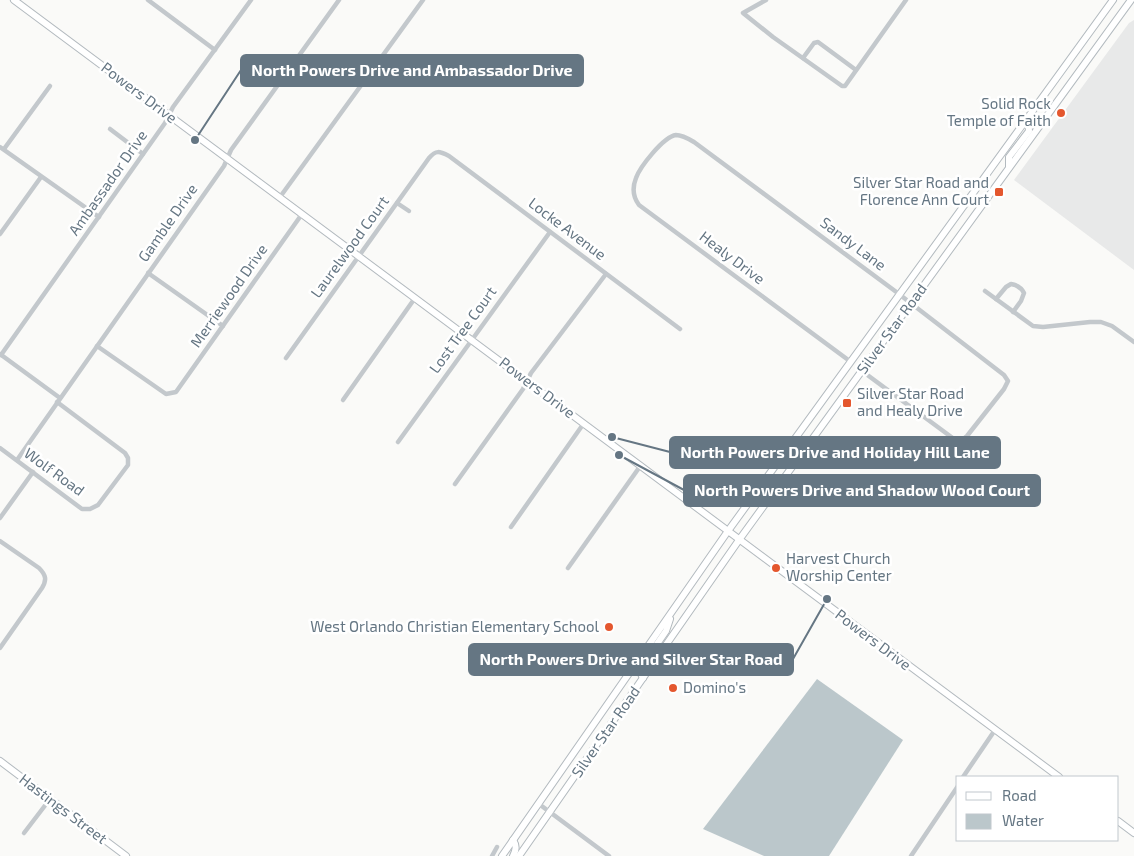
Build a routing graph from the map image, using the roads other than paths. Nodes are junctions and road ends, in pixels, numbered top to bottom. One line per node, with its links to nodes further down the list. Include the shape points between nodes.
1 (14, 0): 14 (main road, Powers Drive)
2 (148, 0): 10 (street)
3 (251, 0): 10 (street, Ambassador Drive)
4 (339, 0): 20 (street, Gamble Drive)
5 (423, 0): 24 (street)
6 (766, 0): 11 (street, via 743,14)
7 (906, 0): 12 (street)
8 (1113, 0): 15 (main road, Silver Star Road)
9 (1130, 2): 22 (main road, Silver Star Road)
10 (215, 50): 14 (street, Ambassador Drive)
11 (803, 58): 12 (street, via 818,42); 12 (street, via 842,86)
12 (856, 70)
13 (50, 86): 17 (street)
14 (169, 115): 19 (street, Ambassador Drive); 20 (main road, Powers Drive)
15 (1028, 118): 22 (main road, via 1029,131 1009,157); 35 (main road, Silver Star Road)
16 (110, 129): 19 (street)
17 (2, 148): 23 (street)
18 (437, 152): 25 (street, Laurelwood Court, via 429,158); 29 (street, Locke Avenue, via 449,156)
19 (143, 154): 28 (street, Ambassador Drive)
20 (227, 158): 24 (main road, Powers Drive); 32 (street, Gamble Drive)
21 (648, 160): 35 (street, Sandy Lane, via 667,139 676,135 685,137); 47 (street, Healy Drive, via 635,179 633,192 639,205)
22 (1009, 168): 38 (main road, Silver Star Road)
23 (41, 177): 28 (street); 30 (street)
24 (280, 197): 27 (main road, Powers Drive)
25 (397, 203): 26 (street); 31 (street, Laurelwood Court)
26 (409, 211)
27 (302, 214): 31 (main road, Powers Drive); 40 (street, Merriewood Drive)
28 (99, 217): 45 (street, Ambassador Drive)
29 (550, 232): 33 (street, Locke Avenue); 42 (street, Lost Tree Court)
30 (0, 234)
31 (359, 256): 36 (main road, Powers Drive); 46 (street, Laurelwood Court)
32 (148, 273): 40 (street); 44 (street, Gamble Drive)
33 (606, 274): 41 (street, Locke Avenue); 49 (street)
34 (985, 291): 37 (street)
35 (899, 295): 38 (street, Sandy Lane); 47 (main road, Silver Star Road)
36 (415, 298): 42 (main road, Powers Drive); 51 (street)
37 (996, 299): 39 (street); 39 (street, via 1006,286 1018,286 1024,293)
38 (911, 304): 48 (main road, Silver Star Road); 48 (street, Sandy Lane, via 1004,375 1008,381 1004,389 961,441)
39 (1013, 312): 43 (street, via 1032,326 1101,322)
40 (223, 326): 44 (street, Merriewood Drive, via 176,392 166,394)
41 (680, 329)
42 (472, 340): 49 (main road, Powers Drive); 53 (street, Lost Tree Court)
43 (1134, 342)
44 (97, 346): 50 (street, Gamble Drive)
45 (1, 354): 50 (street)
46 (286, 358)
47 (851, 362): 61 (main road, Silver Star Road)
48 (862, 371): 62 (main road, Silver Star Road)
49 (527, 381): 52 (main road, Powers Drive); 58 (street)
50 (59, 400): 55 (street, Gamble Drive); 57 (street, Wolf Road, via 124,453 128,465 98,506 90,509 82,509)
51 (342, 400)
52 (584, 423): 56 (main road, Powers Drive); 60 (street)
53 (398, 442)
54 (0, 448): 55 (street, Wolf Road)
55 (17, 460): 57 (street, Wolf Road)
56 (641, 465): 61 (main road, Powers Drive); 64 (street)
57 (33, 472): 59 (street)
58 (455, 484)
59 (0, 518)
60 (511, 527)
61 (728, 532): 62 (main road, Powers Drive); 65 (main road, Silver Star Road)
62 (739, 540): 67 (main road, Silver Star Road); 68 (main road, Powers Drive)
63 (0, 541): 66 (street, via 39,568 46,578)
64 (568, 568)
65 (672, 611): 67 (main road, via 666,631 641,667); 74 (main road, Silver Star Road)
66 (0, 648)
67 (643, 678): 75 (main road, Silver Star Road)
68 (996, 730): 70 (street); 71 (main road, Powers Drive)
69 (0, 761): 73 (main road, Hastings Street)
70 (965, 776)
71 (1058, 776)
72 (956, 789): 87 (street)
73 (50, 799): 77 (street); 81 (main road, Hastings Street)
74 (539, 804): 75 (street); 79 (main road, Silver Star Road)
75 (550, 812): 85 (main road, Silver Star Road); 86 (street)
76 (1119, 822): 78 (main road)
77 (24, 833)
78 (1134, 833)
79 (514, 840): 83 (main road, Silver Star Road); 84 (main road, via 516,849)
80 (497, 847): 82 (street)
81 (126, 856)
82 (492, 856)
83 (502, 856)
84 (513, 856)
85 (519, 856)
86 (609, 856)
87 (911, 856)

